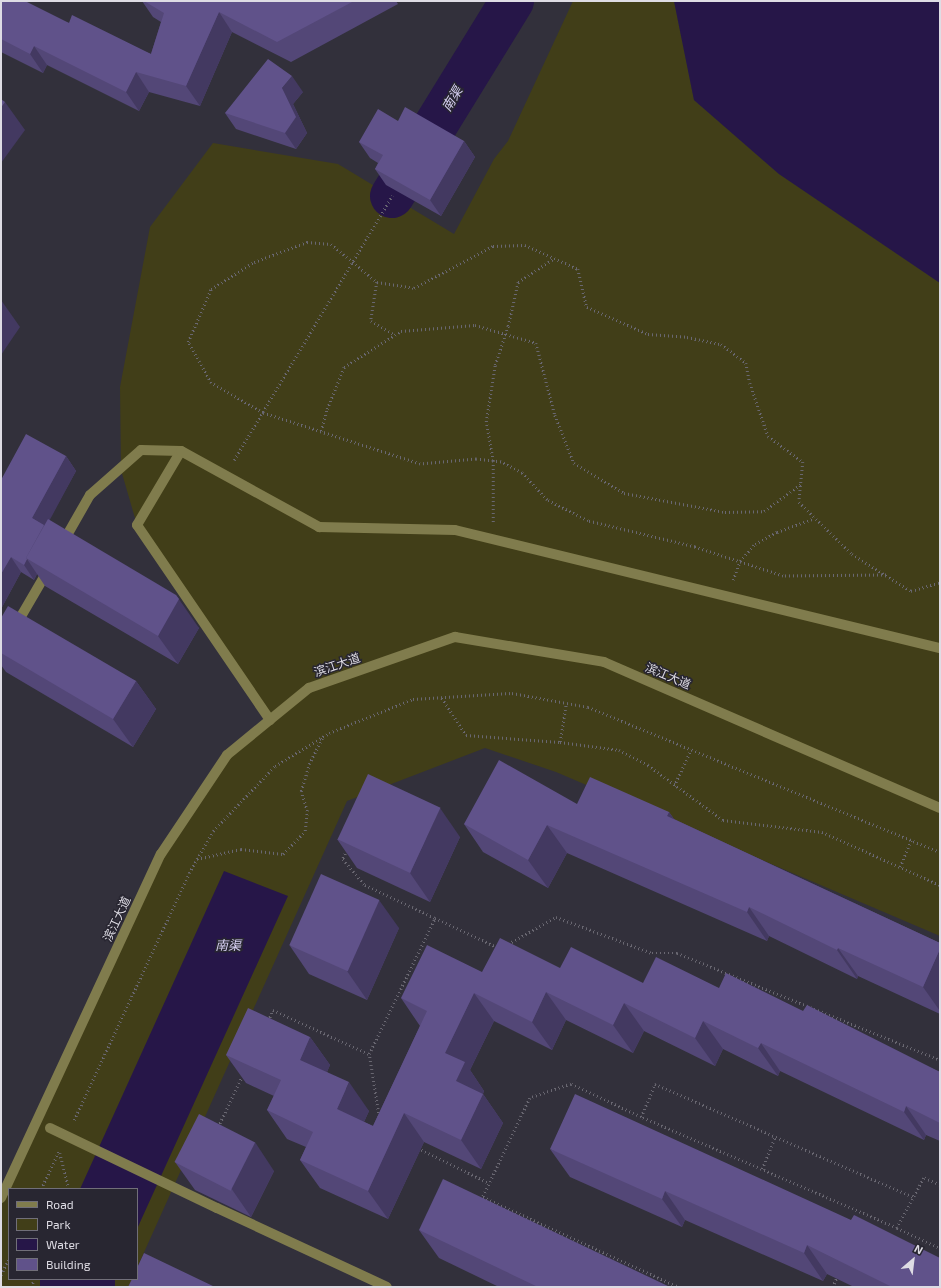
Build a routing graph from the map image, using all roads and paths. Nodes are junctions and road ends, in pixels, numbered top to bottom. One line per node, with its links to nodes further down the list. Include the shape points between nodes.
1 (392, 196): 3 (path)
2 (554, 258): 4 (path, via 525,245 493,246 414,288); 5 (path, via 518,282); 12 (path, via 578,269 587,308 648,334 687,337 721,344 746,363 768,436 803,462)
3 (353, 262): 4 (path); 7 (path); 7 (path, via 331,244 307,242 254,262 211,289 188,342 211,383)
4 (377, 282): 6 (path, via 371,321)
5 (506, 333): 6 (path, via 475,325 401,331); 10 (path, via 495,365 486,422); 12 (path, via 536,343 555,415 574,463 624,493 725,512 764,511)
6 (395, 335): 8 (path, via 344,367 327,409)
7 (263, 413): 8 (path); 11 (path)
8 (321, 432): 10 (path, via 420,464 476,459)
9 (181, 451): 11 (street); 19 (street, via 140,450 90,495); 23 (street, via 137,525)
10 (493, 461): 14 (path, via 494,517); 15 (path, via 522,472 547,500 588,521 695,547)
11 (225, 476): 14 (street, via 319,527 454,530)
12 (801, 484): 13 (path, via 799,502)
13 (816, 518): 15 (path, via 777,532 755,544); 16 (path, via 852,554)
14 (488, 538): 18 (street)
15 (740, 561): 16 (path, via 782,576); 18 (path)
16 (886, 575): 17 (path, via 911,591)
17 (940, 582)
18 (727, 595): 20 (street)
19 (9, 638)
20 (940, 648)
21 (442, 697): 22 (path, via 512,693); 24 (path, via 413,699); 25 (path, via 466,735)
22 (566, 703): 25 (path); 26 (path, via 588,707)
23 (270, 720): 28 (street, 滨江大道, via 309,688 455,637 604,662); 41 (street, 滨江大道, via 227,755 161,854)
24 (322, 738): 32 (path, via 276,766 213,831); 32 (path, via 309,764 301,790 307,811 305,831 283,854 241,849)
25 (560, 742): 27 (path, via 619,750 648,765)
26 (691, 750): 27 (path); 29 (path)
27 (674, 786): 33 (path, via 723,820 822,832)
28 (940, 808)
29 (911, 840): 31 (path); 33 (path)
30 (349, 846): 35 (path, via 343,859 365,885)
31 (940, 852)
32 (197, 860): 42 (path)
33 (900, 867): 34 (path)
34 (940, 885)
35 (435, 918): 37 (path); 38 (path, via 500,949 556,917 652,953 677,953)
36 (266, 1024): 37 (path, via 273,1010)
37 (369, 1054): 43 (path)
38 (940, 1060)
39 (246, 1067): 44 (path)
40 (641, 1117): 45 (path, via 655,1084); 49 (path); 50 (path, via 571,1084 530,1098)
41 (36, 1122): 55 (street, 滨江大道); 63 (street, bridge)
42 (73, 1122)
43 (380, 1123)
44 (216, 1131)
45 (774, 1136): 49 (path); 54 (path)
46 (63, 1144): 48 (path)
47 (415, 1147): 50 (path)
48 (59, 1151): 52 (path); 53 (path)
49 (762, 1169): 56 (path)
50 (489, 1183): 64 (path, via 483,1198)
51 (940, 1185): 54 (path, via 924,1178)
52 (41, 1188)
53 (69, 1188)
54 (914, 1197): 58 (path)
55 (1, 1198)
56 (866, 1215): 57 (path); 58 (path)
57 (862, 1222)
58 (898, 1228): 59 (path)
59 (940, 1248)
60 (8, 1260): 62 (path)
61 (839, 1272): 65 (path)
62 (1, 1275)
63 (387, 1287)
64 (679, 1287)
65 (832, 1287)

